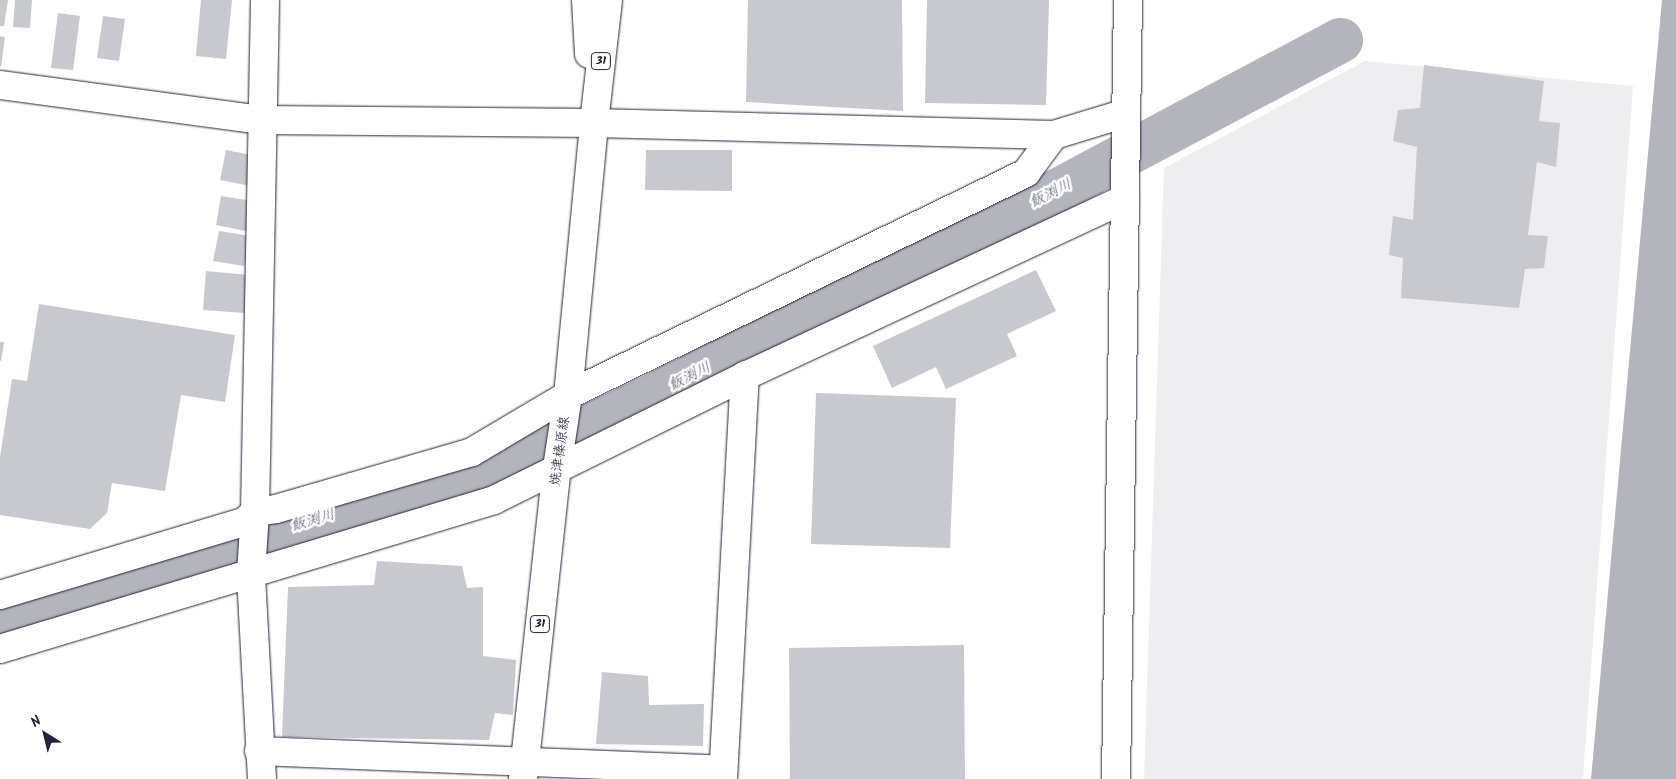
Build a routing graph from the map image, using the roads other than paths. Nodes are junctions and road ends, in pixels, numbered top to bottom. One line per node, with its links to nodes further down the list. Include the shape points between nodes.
1 (265, 0): 7 (street)
2 (586, 0): 8 (street, 焼津榛原線 / 31)
3 (608, 0): 8 (street, 焼津榛原線 / 31)
4 (1128, 0): 6 (street)
5 (0, 85): 7 (street)
6 (1126, 113): 9 (street); 10 (street)
7 (262, 120): 8 (street); 14 (street)
8 (594, 122): 9 (street); 12 (street, 焼津榛原線 / 31)
9 (1054, 135): 12 (street, via 1026,173)
10 (1125, 190): 11 (street); 22 (street)
11 (745, 376): 13 (street); 20 (street)
12 (568, 395): 13 (street, 焼津榛原線 / 31); 14 (street, via 472,452 276,509)
13 (557, 468): 15 (street, via 494,500); 19 (street, 焼津榛原線 / 31)
14 (255, 512): 15 (street); 16 (street, via 244,522)
15 (251, 573): 17 (street); 18 (street)
16 (0, 595)
17 (0, 649)
18 (259, 751): 19 (street); 21 (street)
19 (524, 771): 20 (street)
20 (723, 775)
21 (262, 779)
22 (1116, 779)

